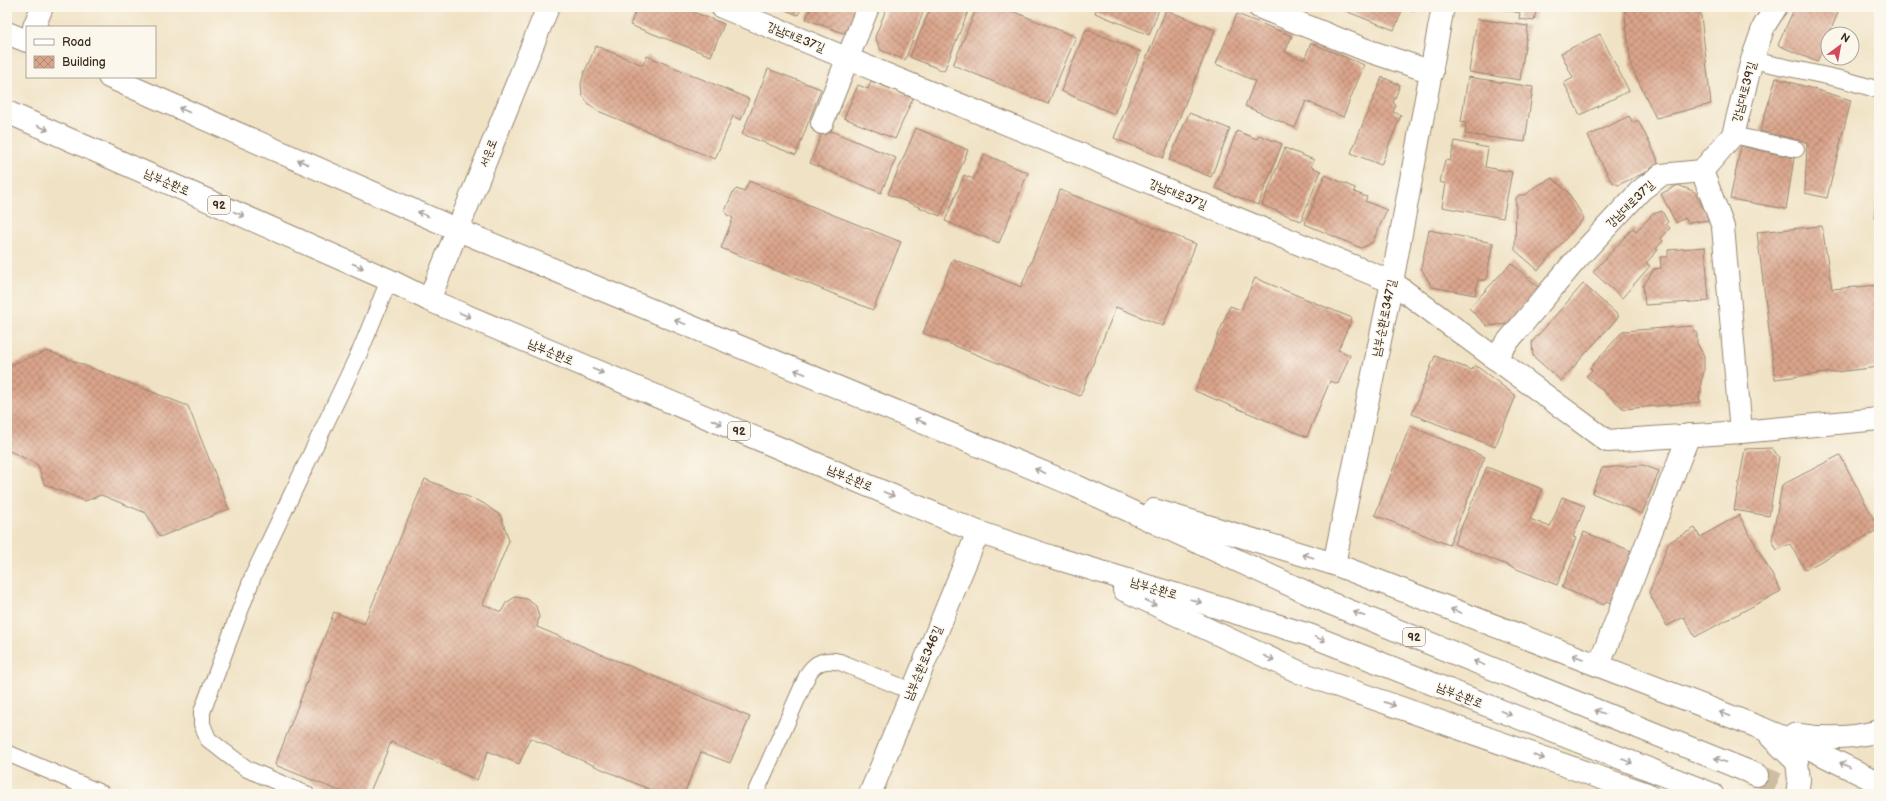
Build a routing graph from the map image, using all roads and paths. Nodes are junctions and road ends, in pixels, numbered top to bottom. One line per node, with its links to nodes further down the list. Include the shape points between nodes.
1 (42, 7): 9 (main road)
2 (548, 7): 23 (main road, 서운로)
3 (722, 7): 13 (main road, 강남대로37길)
4 (868, 7): 13 (main road)
5 (1260, 7): 15 (main road, via 1366,50)
6 (1443, 7): 15 (main road, 남부순환로347길)
7 (1776, 7): 14 (main road, 강남대로39길, via 1764,26)
8 (7, 26): 11 (lane)
9 (34, 26)
10 (7, 33): 12 (main road)
11 (26, 40)
12 (26, 41)
13 (848, 58): 19 (main road); 25 (main road, 강남대로37길)
14 (1752, 60): 17 (lane); 20 (main road, 강남대로39길)
15 (1432, 72): 25 (main road, 남부순환로347길)
16 (111, 78): 23 (main road, 92, one-way to 16)
17 (1879, 90)
18 (8, 114): 24 (main road, 남부순환로 / 92, one-way to 24)
19 (822, 123)
20 (1733, 135): 21 (lane); 22 (main road, 강남대로39길)
21 (1796, 149)
22 (1702, 171): 27 (main road, 강남대로37길, via 1662,175 1641,190 1575,261); 29 (main road, via 1723,227)
23 (458, 230): 26 (main road, 서운로); 31 (main road, 92, one-way to 23)
24 (389, 280): 26 (main road, 남부순환로 / 92); 44 (lane, via 362,347 253,576 202,712 202,724 208,740 222,752 247,768)
25 (1392, 282): 27 (main road, 강남대로37길); 34 (main road, 남부순환로347길)
26 (429, 300): 32 (main road, 남부순환로 / 92, one-way to 32)
27 (1494, 358): 30 (main road, 강남대로37길, via 1607,441)
28 (1879, 419): 29 (main road, 강남대로37길)
29 (1741, 432): 30 (main road, 강남대로37길)
30 (1690, 435): 35 (main road)
31 (1076, 486): 34 (main road, one-way to 31); 40 (main road, 92, one-way to 31, via 1327,602)
32 (978, 532): 33 (main road, 남부순환로 / 92); 36 (main road, 남부순환로346길)
33 (1052, 557): 41 (main road, one-way to 41, via 1301,673); 49 (main road, 남부순환로 / 92, one-way to 49, via 1309,635)
34 (1334, 564): 35 (main road, one-way to 34)
35 (1599, 665): 37 (main road, one-way to 35)
36 (911, 691): 45 (lane, via 840,662 828,660 817,664 808,674); 46 (main road, 남부순환로346길)
37 (1762, 728): 38 (main road, via 1811,737 1834,738); 42 (main road, one-way to 37); 50 (main road, via 1797,762)
38 (1879, 731)
39 (7, 753): 43 (lane)
40 (1757, 775)
41 (1606, 781): 47 (main road); 48 (main road)
42 (1879, 783)
43 (103, 794)
44 (306, 794)
45 (755, 794)
46 (870, 794)
47 (1638, 794)
48 (1647, 794)
49 (1712, 794)
50 (1797, 794)

